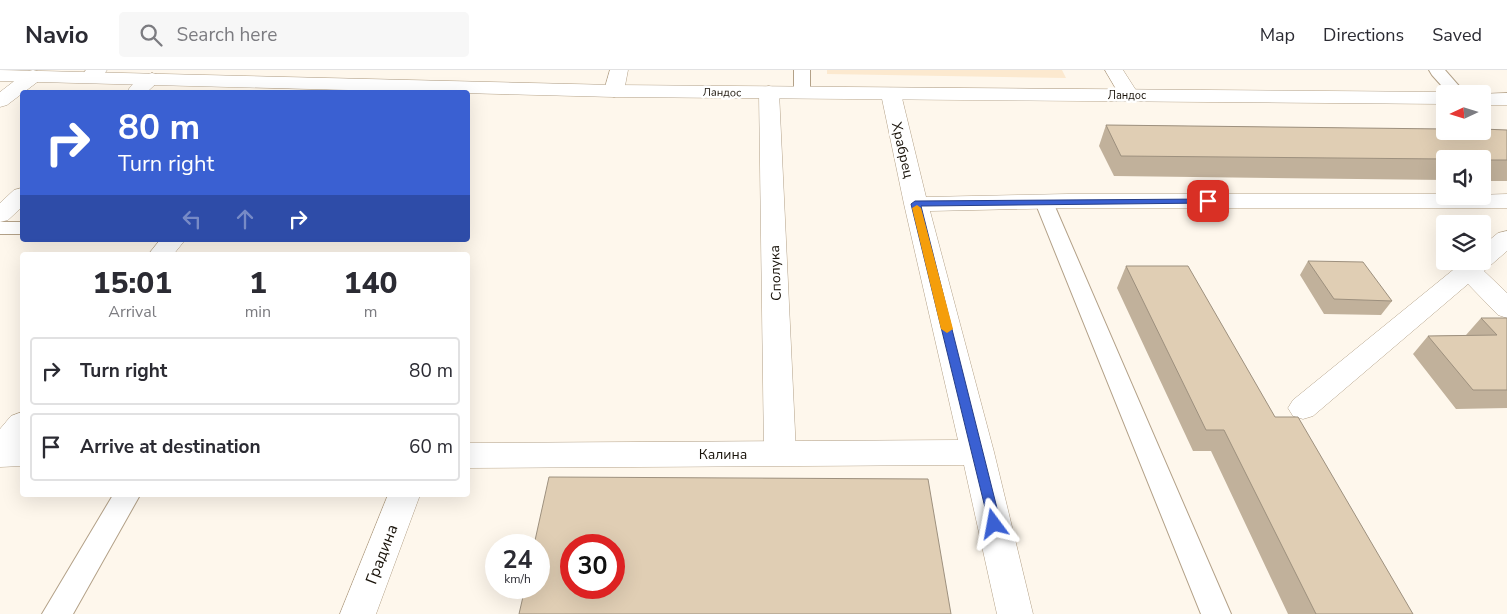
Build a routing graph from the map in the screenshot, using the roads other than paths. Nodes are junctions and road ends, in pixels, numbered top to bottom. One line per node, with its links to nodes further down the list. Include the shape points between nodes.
1 (618, 70): 12 (street)
2 (802, 70): 14 (lane)
3 (1114, 70): 16 (street)
4 (1437, 70): 9 (lane)
5 (94, 73): 7 (street, Ландос); 8 (street, Ландос)
6 (0, 75): 7 (street, Ландос)
7 (32, 76): 20 (street)
8 (152, 79): 10 (street, Ландос); 11 (street)
9 (1449, 85)
10 (294, 88): 12 (street, Ландос)
11 (138, 90)
12 (614, 91): 13 (street, Ландос)
13 (769, 92): 14 (street, Ландос); 39 (street, Сполука)
14 (802, 93): 15 (street, Ландос)
15 (891, 94): 16 (street, Ландос); 24 (street, Храбрец)
16 (1129, 95): 17 (street, Ландос)
17 (1436, 98)
18 (1491, 99): 19 (street)
19 (1507, 99)
20 (0, 101)
21 (20, 196): 25 (street)
22 (1507, 201): 23 (street)
23 (1044, 202): 24 (street); 47 (lane)
24 (915, 204): 37 (street, Храбрец)
25 (0, 215)
26 (0, 228): 27 (lane)
27 (20, 228)
28 (1507, 238): 30 (street)
29 (170, 242): 31 (street)
30 (1491, 251)
31 (162, 252)
32 (1469, 270): 35 (street)
33 (1482, 270): 34 (street)
34 (1507, 308)
35 (1303, 408)
36 (20, 427): 38 (street)
37 (978, 452): 39 (street, Калина); 46 (street, Храбрец)
38 (0, 453): 40 (street)
39 (780, 453): 41 (street, Калина)
40 (20, 454)
41 (470, 456)
42 (126, 497): 44 (lane)
43 (403, 497): 45 (street, Градина)
44 (57, 614)
45 (358, 614)
46 (1015, 614)
47 (1216, 614)

